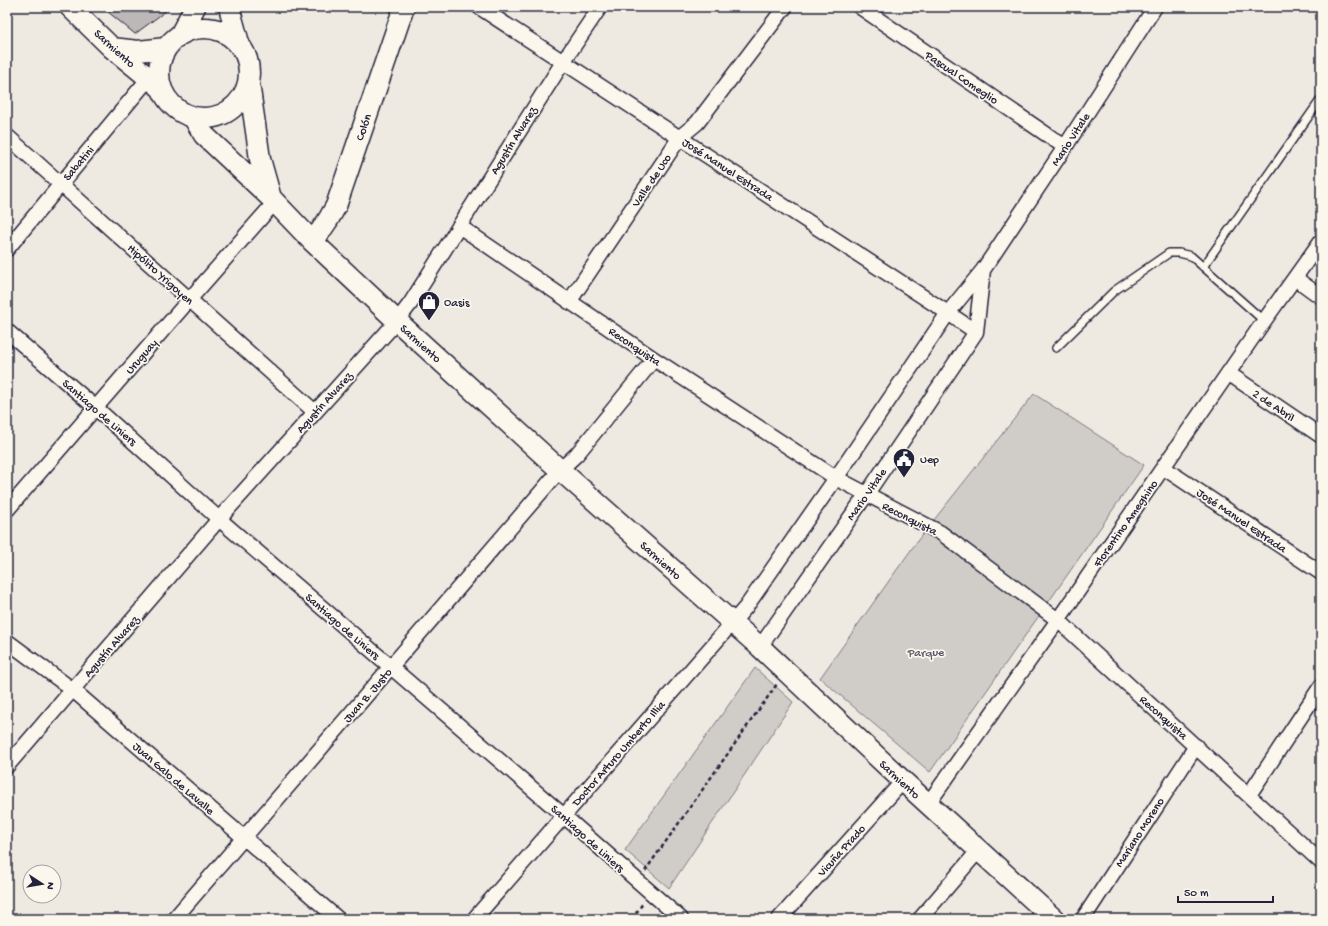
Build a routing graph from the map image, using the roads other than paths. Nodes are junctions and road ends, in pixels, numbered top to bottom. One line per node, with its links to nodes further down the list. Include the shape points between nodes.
1 (70, 7): 12 (street, Sarmiento)
2 (195, 7): 10 (street)
3 (229, 7): 11 (street)
4 (404, 7): 26 (street, Colón, via 336,206)
5 (479, 7): 14 (street, José Manuel Estrada)
6 (600, 7): 14 (street, Agustín Alvarez)
7 (785, 7): 20 (street, Valle de Uco, via 696,123)
8 (860, 7): 21 (street, Pascual Comeglio)
9 (1155, 7): 21 (street, Mario Vitale)
10 (181, 34): 11 (street, via 206,27 229,34); 13 (street)
11 (239, 43): 16 (street, via 250,69)
12 (112, 48): 13 (street, via 138,51); 15 (street, Sarmiento)
13 (166, 48): 15 (street, via 161,57 159,78)
14 (563, 62): 20 (street, José Manuel Estrada); 24 (street, Agustín Alvarez)
15 (155, 83): 18 (street, via 171,104); 22 (street, Sabatini)
16 (248, 83): 18 (street, via 243,97 234,108 222,115 208,118); 23 (street, Sarmiento, via 260,159)
17 (1321, 99): 28 (lane)
18 (193, 117): 23 (street, Sarmiento, via 204,136)
19 (7, 136): 22 (street, Hipólito Yrigoyen)
20 (680, 137): 33 (street, Valle de Uco); 34 (street, José Manuel Estrada)
21 (1065, 147): 29 (street, Mario Vitale)
22 (60, 185): 27 (street, Sabatini); 32 (street, Hipólito Yrigoyen)
23 (273, 200): 26 (street, Sarmiento); 32 (street, Uruguay)
24 (459, 226): 33 (street, Reconquista); 35 (street, Agustín Alvarez)
25 (1321, 241): 30 (street, Florentino Ameghino)
26 (313, 242): 35 (street, Sarmiento)
27 (7, 249)
28 (1203, 267): 36 (lane); 39 (lane, via 1192,256 1169,253 1114,291)
29 (983, 270): 34 (street, Mario Vitale); 38 (street, Mario Vitale)
30 (1295, 278): 31 (street); 36 (street, Florentino Ameghino)
31 (1321, 297)
32 (189, 300): 42 (street, Uruguay); 43 (street, Hipólito Yrigoyen)
33 (569, 302): 40 (street, Reconquista)
34 (948, 312): 38 (street, José Manuel Estrada); 47 (street, Mario Vitale)
35 (397, 321): 43 (street, Agustín Alvarez); 46 (street, Sarmiento)
36 (1264, 321): 41 (street, Florentino Ameghino)
37 (7, 331): 42 (street, Santiago de Liniers)
38 (976, 332): 48 (street, Mario Vitale)
39 (1056, 348)
40 (654, 359): 46 (street, Juan B. Justo, via 577,454); 47 (street, Reconquista)
41 (1228, 373): 44 (street, 2 de Abril); 45 (street, Florentino Ameghino)
42 (96, 408): 49 (street, Uruguay); 50 (street, Santiago de Liniers)
43 (315, 412): 50 (street, Agustín Alvarez)
44 (1321, 436)
45 (1164, 468): 51 (street, José Manuel Estrada); 52 (street, Florentino Ameghino)
46 (560, 470): 53 (street, Sarmiento); 56 (street, Juan B. Justo)
47 (836, 478): 48 (street, Reconquista); 53 (street, Mario Vitale, via 746,607)
48 (866, 495): 52 (street, Reconquista, via 941,533); 55 (street, Mario Vitale)
49 (7, 510)
50 (219, 519): 56 (street, Santiago de Liniers); 58 (street, Agustín Alvarez)
51 (1321, 573)
52 (1058, 620): 59 (street, Reconquista); 63 (street, Florentino Ameghino)
53 (731, 623): 55 (street, Sarmiento); 64 (street, Doctor Arturo Umberto Illia)
54 (7, 641): 58 (street, Juan Galo de Lavalle)
55 (760, 647): 61 (street, Sarmiento)
56 (391, 667): 64 (street, Santiago de Liniers); 65 (street, Juan B. Justo)
57 (1321, 686): 62 (street)
58 (73, 690): 60 (street, Agustín Alvarez); 65 (street, Juan Galo de Lavalle)
59 (1196, 746): 62 (street, Reconquista); 75 (street, Mariano Moreno)
60 (7, 766)
61 (903, 781): 63 (street, Sarmiento); 72 (street, Vicuña Prado)
62 (1249, 795): 67 (street, Reconquista)
63 (928, 804): 66 (street, Sarmiento)
64 (564, 816): 70 (street, Doctor Arturo Umberto Illia); 71 (street, Santiago de Liniers)
65 (244, 838): 68 (street, Juan B. Justo); 69 (street, Juan Galo de Lavalle)
66 (978, 851): 73 (street); 74 (street, Sarmiento)
67 (1321, 862)
68 (174, 919)
69 (338, 919)
70 (474, 919)
71 (681, 919)
72 (779, 919)
73 (920, 919)
74 (1054, 919)
75 (1083, 919)

